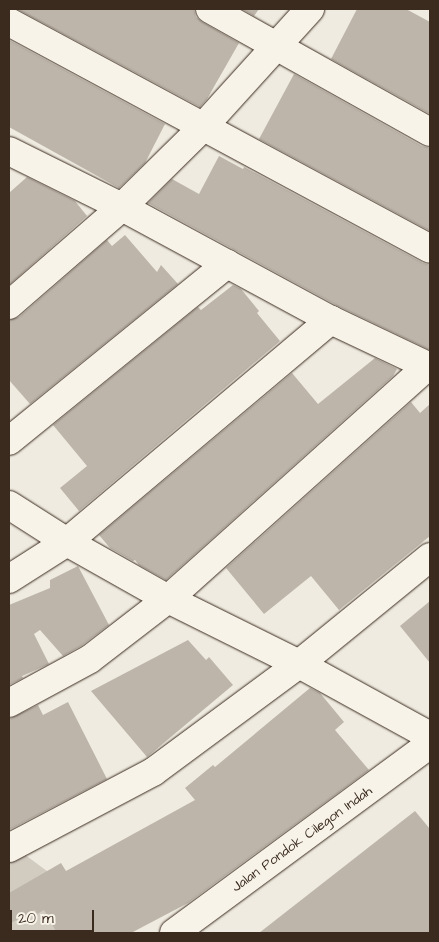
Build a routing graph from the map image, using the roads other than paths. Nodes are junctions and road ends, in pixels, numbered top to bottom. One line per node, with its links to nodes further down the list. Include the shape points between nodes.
1 (210, 9): 4 (street)
2 (310, 9): 4 (street)
3 (9, 22): 5 (street)
4 (277, 44): 5 (street); 6 (street)
5 (202, 128): 8 (street); 9 (street)
6 (430, 132)
7 (10, 154): 8 (street)
8 (122, 207): 10 (street); 11 (street)
9 (430, 249)
10 (227, 264): 12 (street); 14 (street)
11 (9, 305)
12 (331, 320): 13 (street); 16 (street)
13 (429, 366): 19 (street)
14 (9, 441)
15 (9, 505): 16 (street)
16 (67, 542): 18 (street); 19 (street)
17 (430, 557): 20 (street)
18 (9, 579)
19 (168, 599): 20 (street); 21 (street, via 90,659)
20 (299, 664): 22 (street); 24 (street, via 153,772)
21 (9, 702)
22 (430, 736)
23 (430, 744): 25 (street, Jalan Pondok Cilegon Indah)
24 (9, 848)
25 (174, 933)

